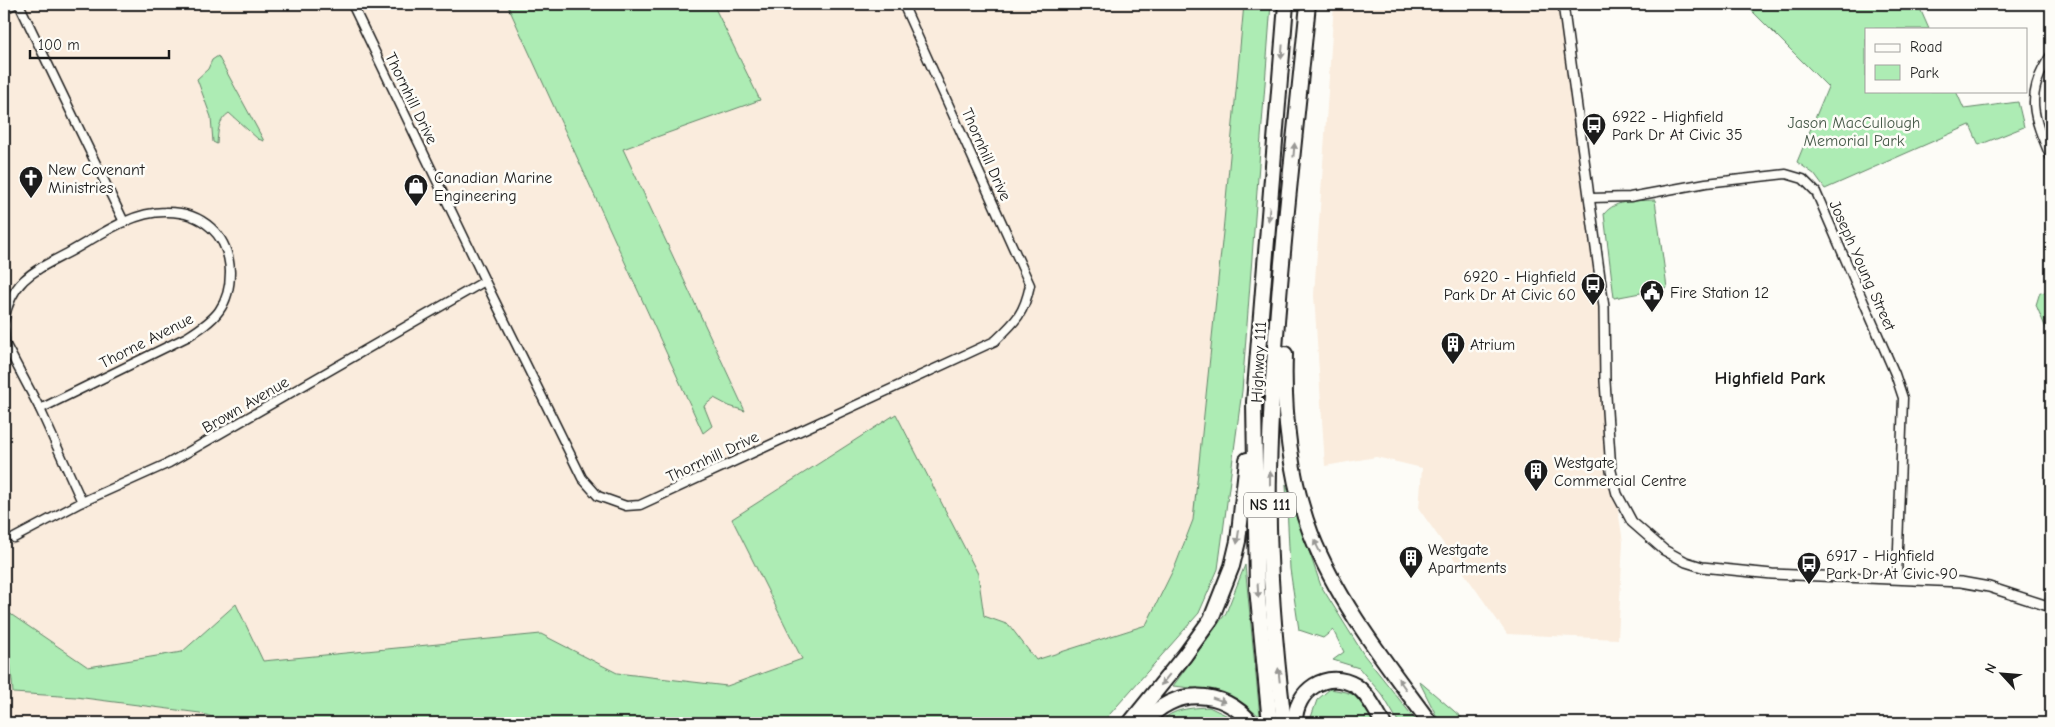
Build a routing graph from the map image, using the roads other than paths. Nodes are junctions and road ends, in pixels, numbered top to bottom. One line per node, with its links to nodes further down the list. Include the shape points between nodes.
1 (14, 4): 8 (street)
2 (19, 4): 12 (street)
3 (352, 4): 13 (street, Thornhill Drive)
4 (903, 4): 13 (street, Thornhill Drive, via 1030,285 1026,303 1017,320 995,341 640,505 626,506 598,496 582,478)
5 (1286, 4): 17 (highway, Highway 111 / NS 111, one-way to 17)
6 (1308, 4): 14 (highway, Highway 111 / NS 111, one-way to 6)
7 (1563, 4): 11 (street)
8 (4, 9)
9 (2051, 55): 10 (street, via 2034,90 2040,132)
10 (2051, 158)
11 (1591, 198): 21 (street, via 1604,307 1611,471 1617,494 1632,522 1664,550 1702,567 1772,574); 21 (street, Joseph Young Street, via 1630,197 1780,174 1798,177 1812,187 1896,374 1903,398)
12 (124, 222): 15 (street, Thorne Avenue, via 31,273 7,304); 18 (street, Thorne Avenue, via 166,212 191,216 213,230 223,241 229,262 230,286 220,310 187,337)
13 (484, 281): 19 (street, Brown Avenue, via 149,474)
14 (1279, 286): 27 (highway, Highway 111 / NS 111, one-way to 14, via 1272,578 1269,471); 30 (highway, one-way to 14, via 1347,603 1311,534 1294,478 1284,387 1285,310)
15 (4, 321)
16 (4, 330): 18 (street, via 5,343)
17 (1254, 402): 23 (highway, one-way to 23, via 1238,541 1224,590 1211,619); 26 (highway, Highway 111 / NS 111, one-way to 26, via 1257,588)
18 (40, 409): 19 (street)
19 (82, 502): 20 (street, Brown Avenue)
20 (14, 538)
21 (1897, 579): 22 (street, via 1989,587)
22 (2051, 607)
23 (1130, 723)
24 (1145, 723): 25 (highway, one-way to 25, via 1170,702 1194,696 1228,703)
25 (1251, 723)
26 (1270, 723)
27 (1284, 723)
28 (1295, 723): 29 (highway, via 1298,702 1307,691 1321,682 1337,680 1363,692)
29 (1384, 723)
30 (1430, 723)

